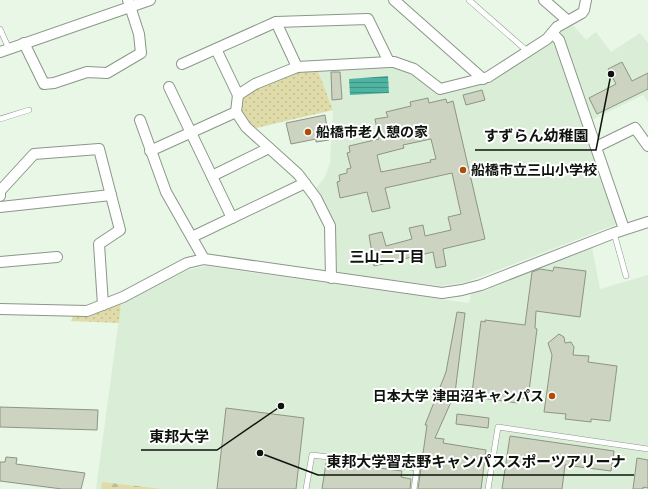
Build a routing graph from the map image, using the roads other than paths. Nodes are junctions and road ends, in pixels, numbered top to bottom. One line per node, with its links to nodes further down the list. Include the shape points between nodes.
1 (150, 0): 6 (street)
2 (394, 0): 18 (street)
3 (469, 0): 14 (lane)
4 (544, 0): 7 (street)
5 (586, 0): 7 (street, via 582,13)
6 (129, 4): 11 (street); 11 (street, via 139,34 141,53 107,73 87,72 54,84 44,84)
7 (567, 20): 10 (street)
8 (276, 22): 12 (street); 15 (street, via 368,18); 17 (street)
9 (0, 28): 13 (lane)
10 (552, 33): 14 (street, via 548,39); 27 (street, via 559,40)
11 (24, 43): 13 (street)
12 (216, 49): 16 (street); 20 (street)
13 (4, 50)
14 (527, 51): 18 (street)
15 (389, 62): 17 (street); 18 (street, via 414,69 440,89)
16 (182, 64)
17 (297, 67): 20 (street, via 255,84)
18 (484, 78)
19 (169, 88): 25 (street)
20 (238, 94): 22 (street)
21 (29, 110): 23 (lane)
22 (236, 112): 25 (street); 28 (street, via 246,127)
23 (0, 119)
24 (140, 120): 29 (street)
25 (189, 133): 29 (street); 30 (street)
26 (648, 146): 27 (street, via 635,128)
27 (596, 147): 37 (street)
28 (269, 148): 30 (street); 31 (street, via 289,164)
29 (150, 151): 39 (street, via 166,192)
30 (212, 176): 35 (street)
31 (305, 183): 35 (street); 44 (street, via 330,226)
32 (111, 195): 33 (street, via 100,149 34,154 0,191); 34 (street); 45 (street, via 120,230 99,244)
33 (0, 196)
34 (0, 207)
35 (232, 218): 39 (street)
36 (648, 222): 37 (street)
37 (624, 229): 38 (street)
38 (614, 233): 43 (lane); 44 (street, via 462,290 442,293)
39 (192, 237): 41 (street)
40 (57, 257): 42 (street)
41 (204, 260): 44 (street); 45 (street, via 188,263)
42 (0, 262)
43 (626, 276)
44 (331, 278)
45 (103, 305): 46 (street, via 87,311)
46 (0, 309)
47 (648, 449): 50 (lane, via 498,427)
48 (306, 489): 49 (lane, via 312,455 417,468)
49 (414, 489)
50 (488, 489)

